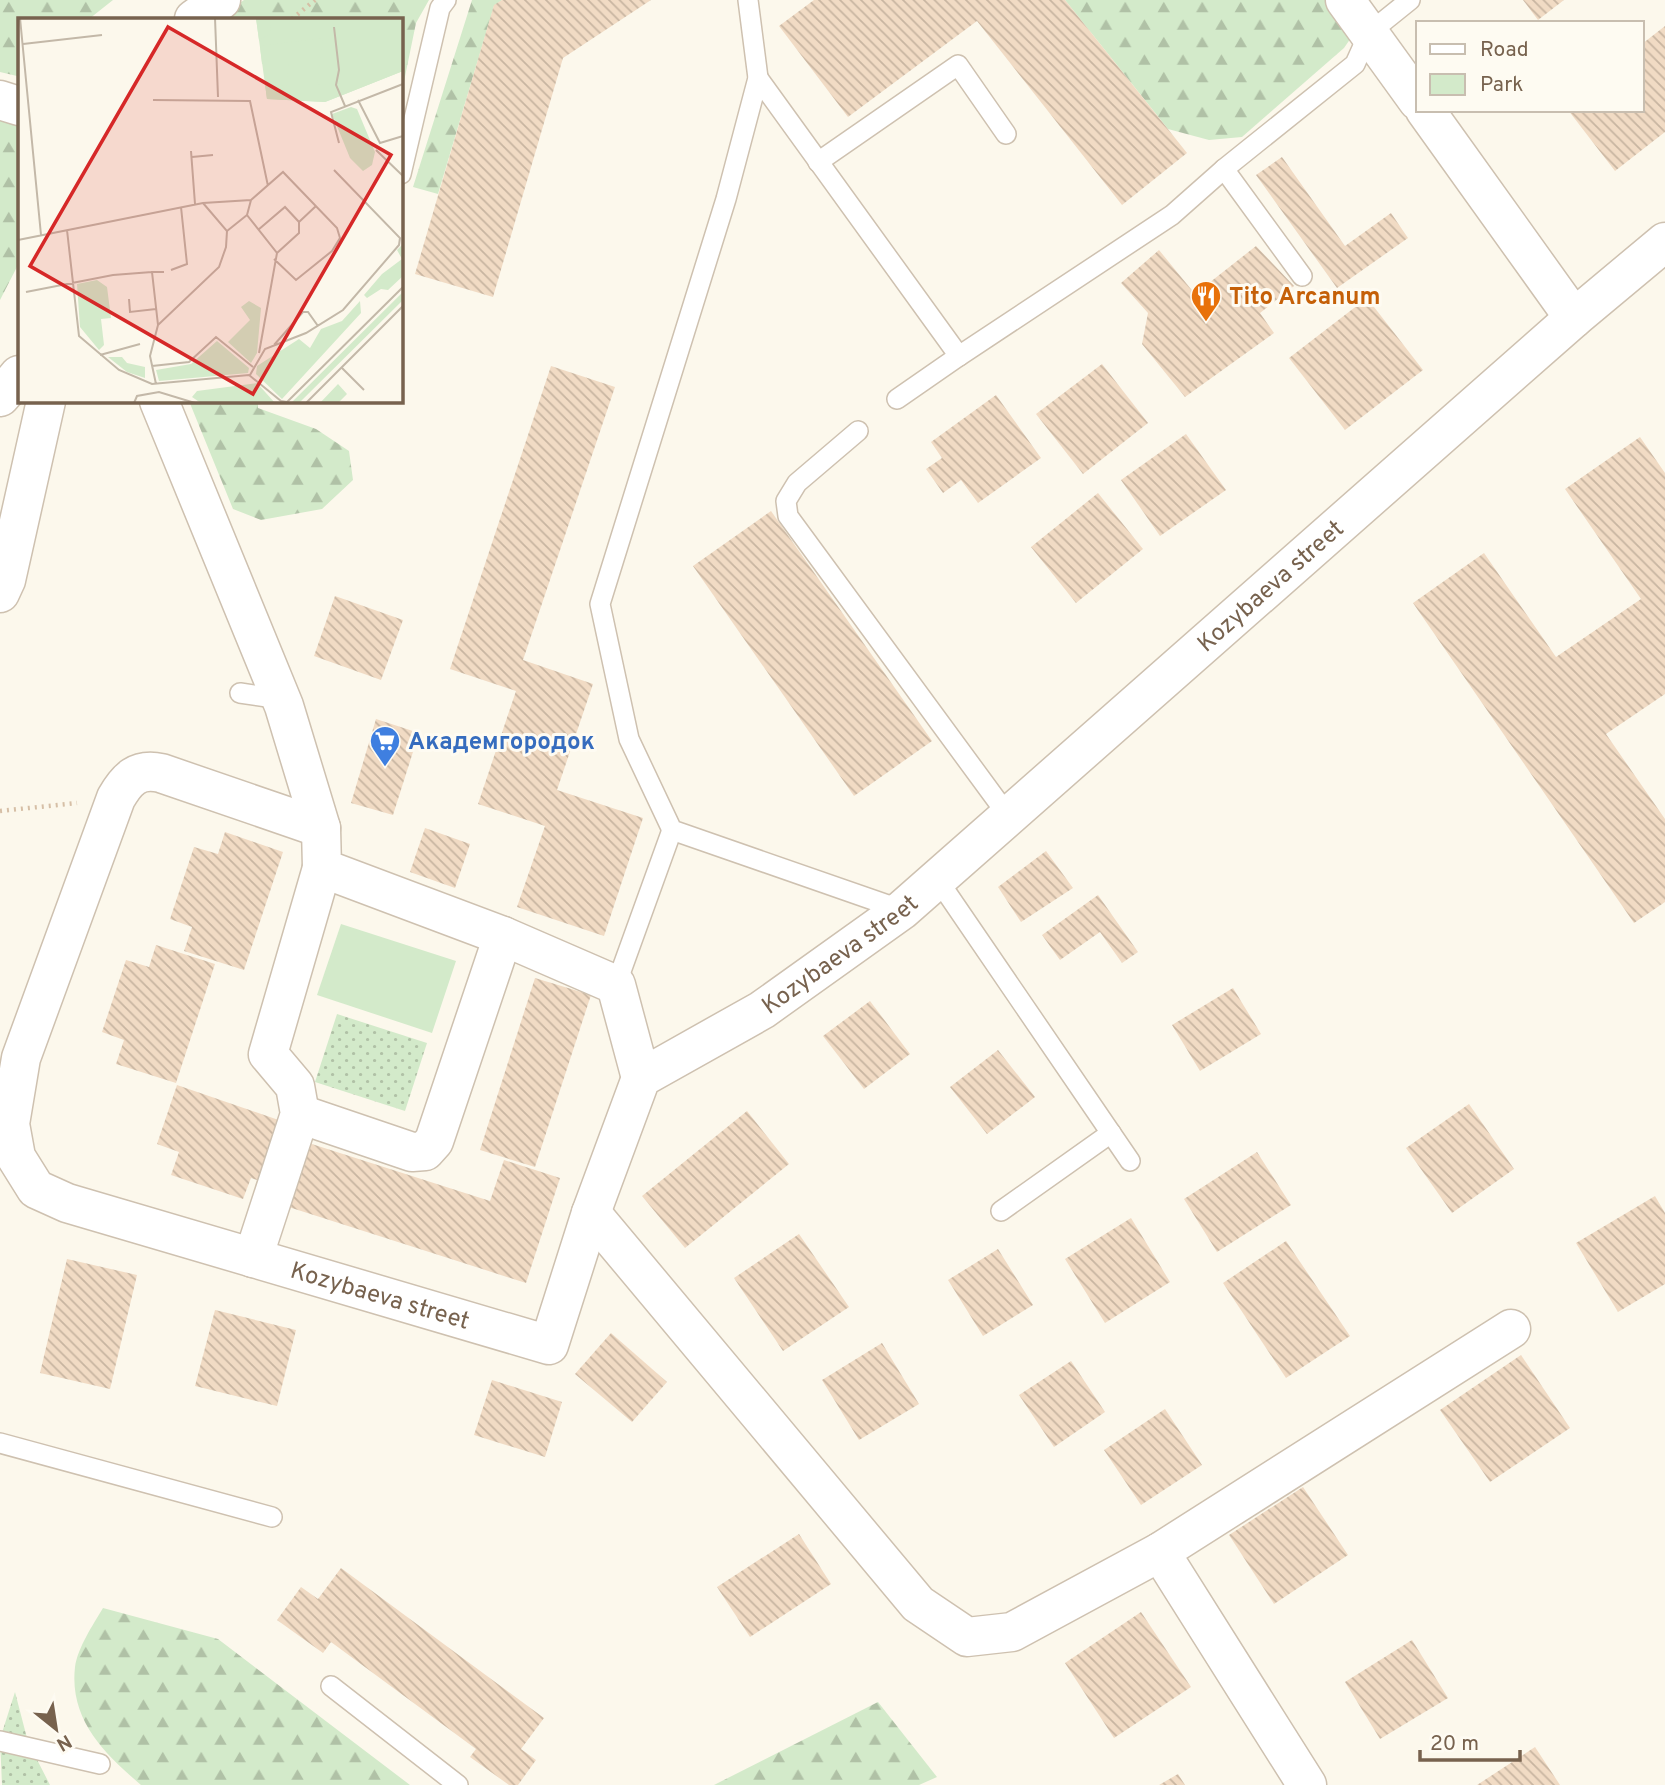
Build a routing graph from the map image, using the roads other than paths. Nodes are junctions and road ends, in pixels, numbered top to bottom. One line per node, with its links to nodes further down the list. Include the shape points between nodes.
1 (220, 0): 6 (street)
2 (446, 0): 18 (lane, via 440,8)
3 (748, 0): 8 (lane)
4 (1345, 0): 7 (street)
5 (1410, 0): 7 (lane)
6 (195, 18)
7 (1369, 33): 11 (street); 17 (lane, via 1355,64)
8 (758, 78): 16 (lane); 34 (lane, via 726,199 600,604 629,739)
9 (0, 86): 10 (street)
10 (18, 91)
11 (1416, 98)
12 (0, 100): 13 (street)
13 (18, 106)
14 (1426, 112): 21 (street)
15 (1006, 134): 16 (lane, via 958,65)
16 (818, 162): 22 (lane)
17 (1224, 169): 20 (lane); 22 (lane, via 1172,215)
18 (402, 170)
19 (1665, 242): 21 (street, Kozybaeva street)
20 (1302, 276)
21 (1574, 318): 32 (street, Kozybaeva street)
22 (959, 356): 25 (lane)
23 (18, 376): 24 (street)
24 (0, 397)
25 (897, 399)
26 (46, 402): 29 (street)
27 (159, 402): 31 (street)
28 (858, 431): 32 (lane, via 797,483 786,500 788,516)
29 (0, 593)
30 (240, 693): 31 (lane)
31 (281, 699): 33 (street)
32 (1009, 817): 36 (street, Kozybaeva street)
33 (321, 828): 35 (street); 46 (street, Kozybaeva street, via 146,770 128,779 116,797 21,1058 10,1124 16,1157 36,1189 49,1197)
34 (672, 830): 37 (lane); 39 (lane)
35 (322, 867): 38 (street); 41 (street, via 268,1054 295,1086)
36 (938, 880): 37 (street, Kozybaeva street); 42 (lane)
37 (902, 910): 40 (street, Kozybaeva street, via 762,1010)
38 (503, 936): 39 (street); 41 (street, via 434,1141 425,1151 412,1152)
39 (615, 985): 40 (street)
40 (641, 1078): 45 (street, Kozybaeva street)
41 (300, 1114): 46 (street)
42 (1111, 1133): 43 (lane); 44 (lane)
43 (1130, 1161)
44 (1001, 1211)
45 (591, 1213): 46 (street, Kozybaeva street, via 549,1345); 50 (street, via 918,1604 967,1637 1012,1632)
46 (253, 1258)
47 (1511, 1329): 50 (street)
48 (0, 1443): 49 (lane)
49 (272, 1517)
50 (1160, 1552): 55 (street)
51 (331, 1686): 54 (lane)
52 (0, 1741): 53 (lane)
53 (100, 1764)
54 (458, 1785)
55 (1307, 1785)

